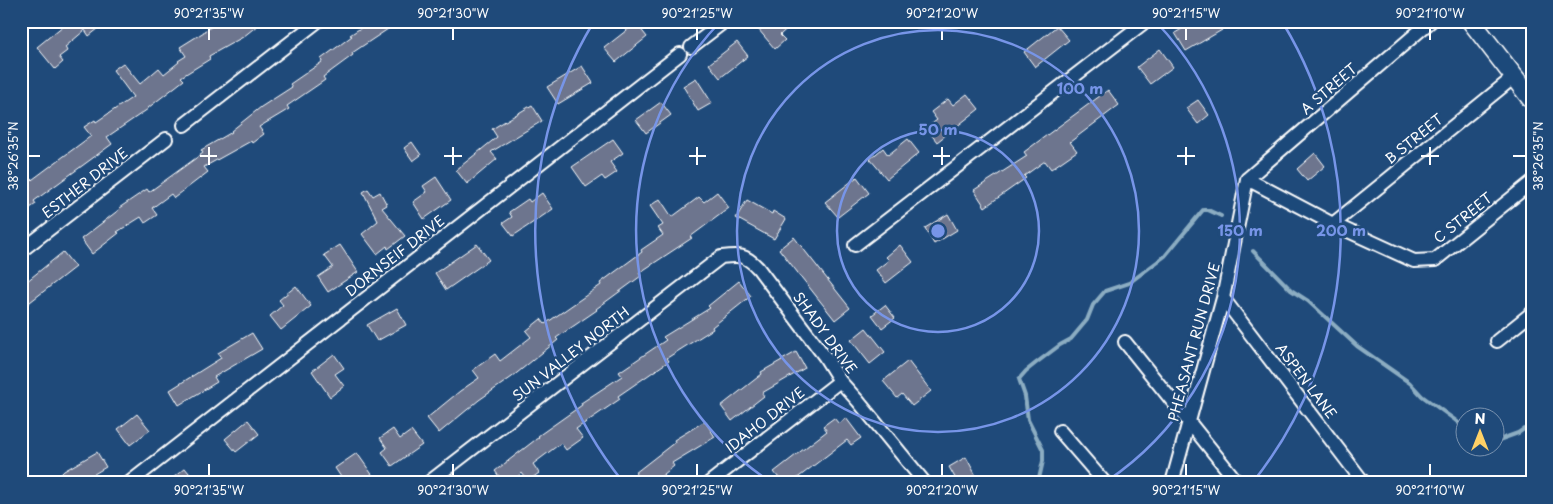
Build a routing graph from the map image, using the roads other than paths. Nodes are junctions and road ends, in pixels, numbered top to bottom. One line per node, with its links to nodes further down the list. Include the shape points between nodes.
1 (318, 21): 8 (street)
2 (724, 21): 23 (street, DORNSEIF DRIVE)
3 (1146, 21): 13 (street)
4 (1431, 21): 10 (street, A STREET)
5 (1476, 23): 6 (street)
6 (1514, 77): 7 (street); 12 (street, B STREET)
7 (1532, 100)
8 (184, 125)
9 (166, 139): 14 (street, ESTHER DRIVE)
10 (1247, 179): 12 (street, C STREET); 16 (street, PHEASANT RUN DRIVE)
11 (1532, 182): 12 (street, C STREET, via 1435,260 1414,262)
12 (1332, 224)
13 (855, 245)
14 (21, 251)
15 (735, 255): 20 (street, SHADY DRIVE, via 749,259 758,268); 24 (street, SUN VALLEY NORTH, via 721,257)
16 (1223, 298): 21 (street, PHEASANT RUN DRIVE); 30 (street, ASPEN LANE)
17 (1532, 313): 18 (street)
18 (1497, 341)
19 (1125, 342): 21 (street)
20 (840, 381): 25 (street, IDAHO DRIVE); 26 (street, SHADY DRIVE)
21 (1189, 420): 28 (street, PHEASANT RUN DRIVE); 29 (street)
22 (1060, 431): 27 (street)
23 (129, 483)
24 (428, 483)
25 (710, 483)
26 (925, 483)
27 (1105, 483)
28 (1172, 483)
29 (1238, 483)
30 (1364, 483)

